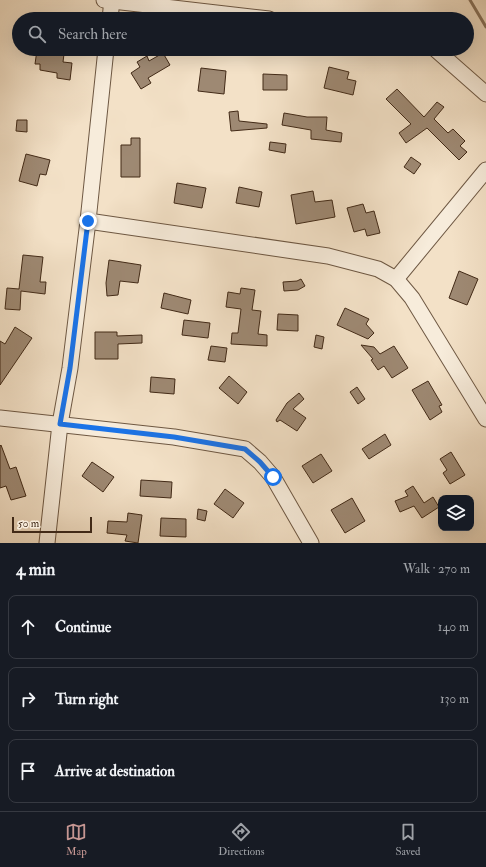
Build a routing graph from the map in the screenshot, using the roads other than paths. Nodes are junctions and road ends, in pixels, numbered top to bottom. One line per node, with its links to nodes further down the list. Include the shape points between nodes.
1 (109, 0): 2 (street); 3 (street)
2 (110, 12)
3 (210, 12)
4 (105, 56): 8 (street)
5 (443, 56): 6 (street)
6 (486, 94)
7 (486, 170): 9 (street)
8 (88, 221): 9 (street, via 328,256 378,269); 12 (street, via 70,368)
9 (396, 279): 11 (street, via 412,298)
10 (0, 418): 12 (street)
11 (486, 419)
12 (60, 424): 13 (street); 14 (street, via 174,437 245,449 273,477)
13 (47, 543)
14 (311, 543)

